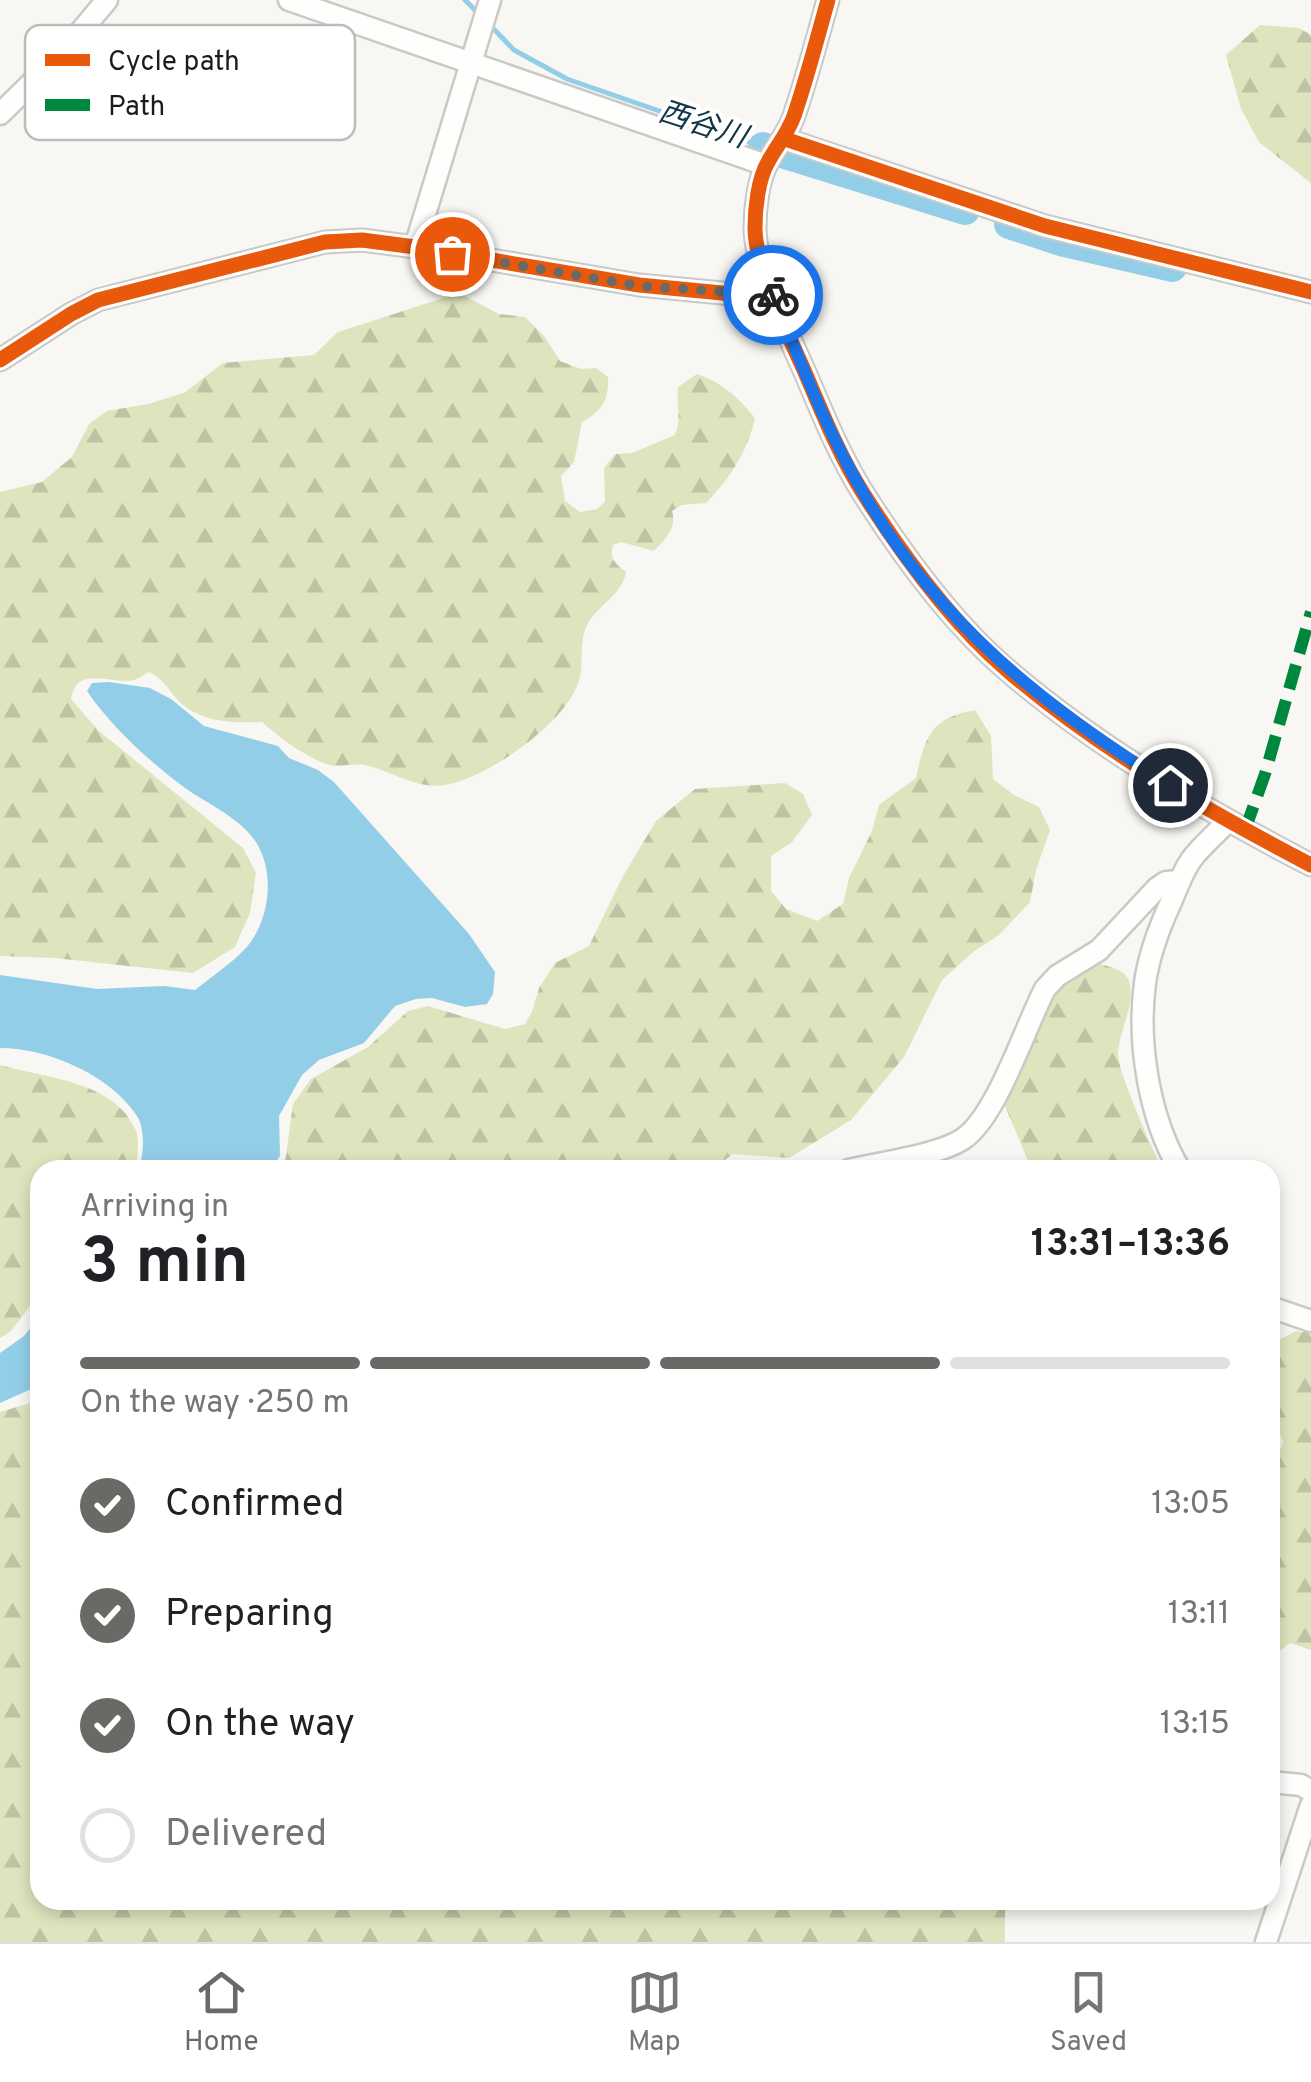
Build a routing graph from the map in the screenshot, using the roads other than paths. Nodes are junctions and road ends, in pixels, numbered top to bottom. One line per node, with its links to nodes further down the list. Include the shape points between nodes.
1 (107, 0): 5 (street)
2 (289, 0): 6 (street)
3 (490, 0): 6 (street)
4 (828, 0): 9 (street)
5 (86, 25)
6 (469, 62): 10 (street); 11 (street)
7 (25, 89): 8 (street)
8 (0, 114)
9 (784, 139): 10 (street); 12 (street, via 1046,226)
10 (766, 165): 13 (street, via 754,229)
11 (415, 247): 13 (street, via 639,286); 14 (street, via 325,242 129,291 71,314)
12 (1311, 292)
13 (772, 294): 15 (street, via 861,490 907,559 974,638 1072,721)
14 (0, 360)
15 (1228, 821): 16 (street); 17 (street)
16 (1311, 865)
17 (1180, 881): 18 (street, via 1157,888 1099,950 1045,988 990,1106 965,1138); 19 (street, via 1155,938 1145,984 1151,1095)
18 (891, 1160)
19 (1174, 1160)
20 (1280, 1310): 21 (street)
21 (1311, 1321)
22 (1280, 1783): 23 (street)
23 (1311, 1791)
24 (1311, 1805): 25 (street)
25 (1280, 1899)
26 (1277, 1910): 27 (street)
27 (1266, 1942)

